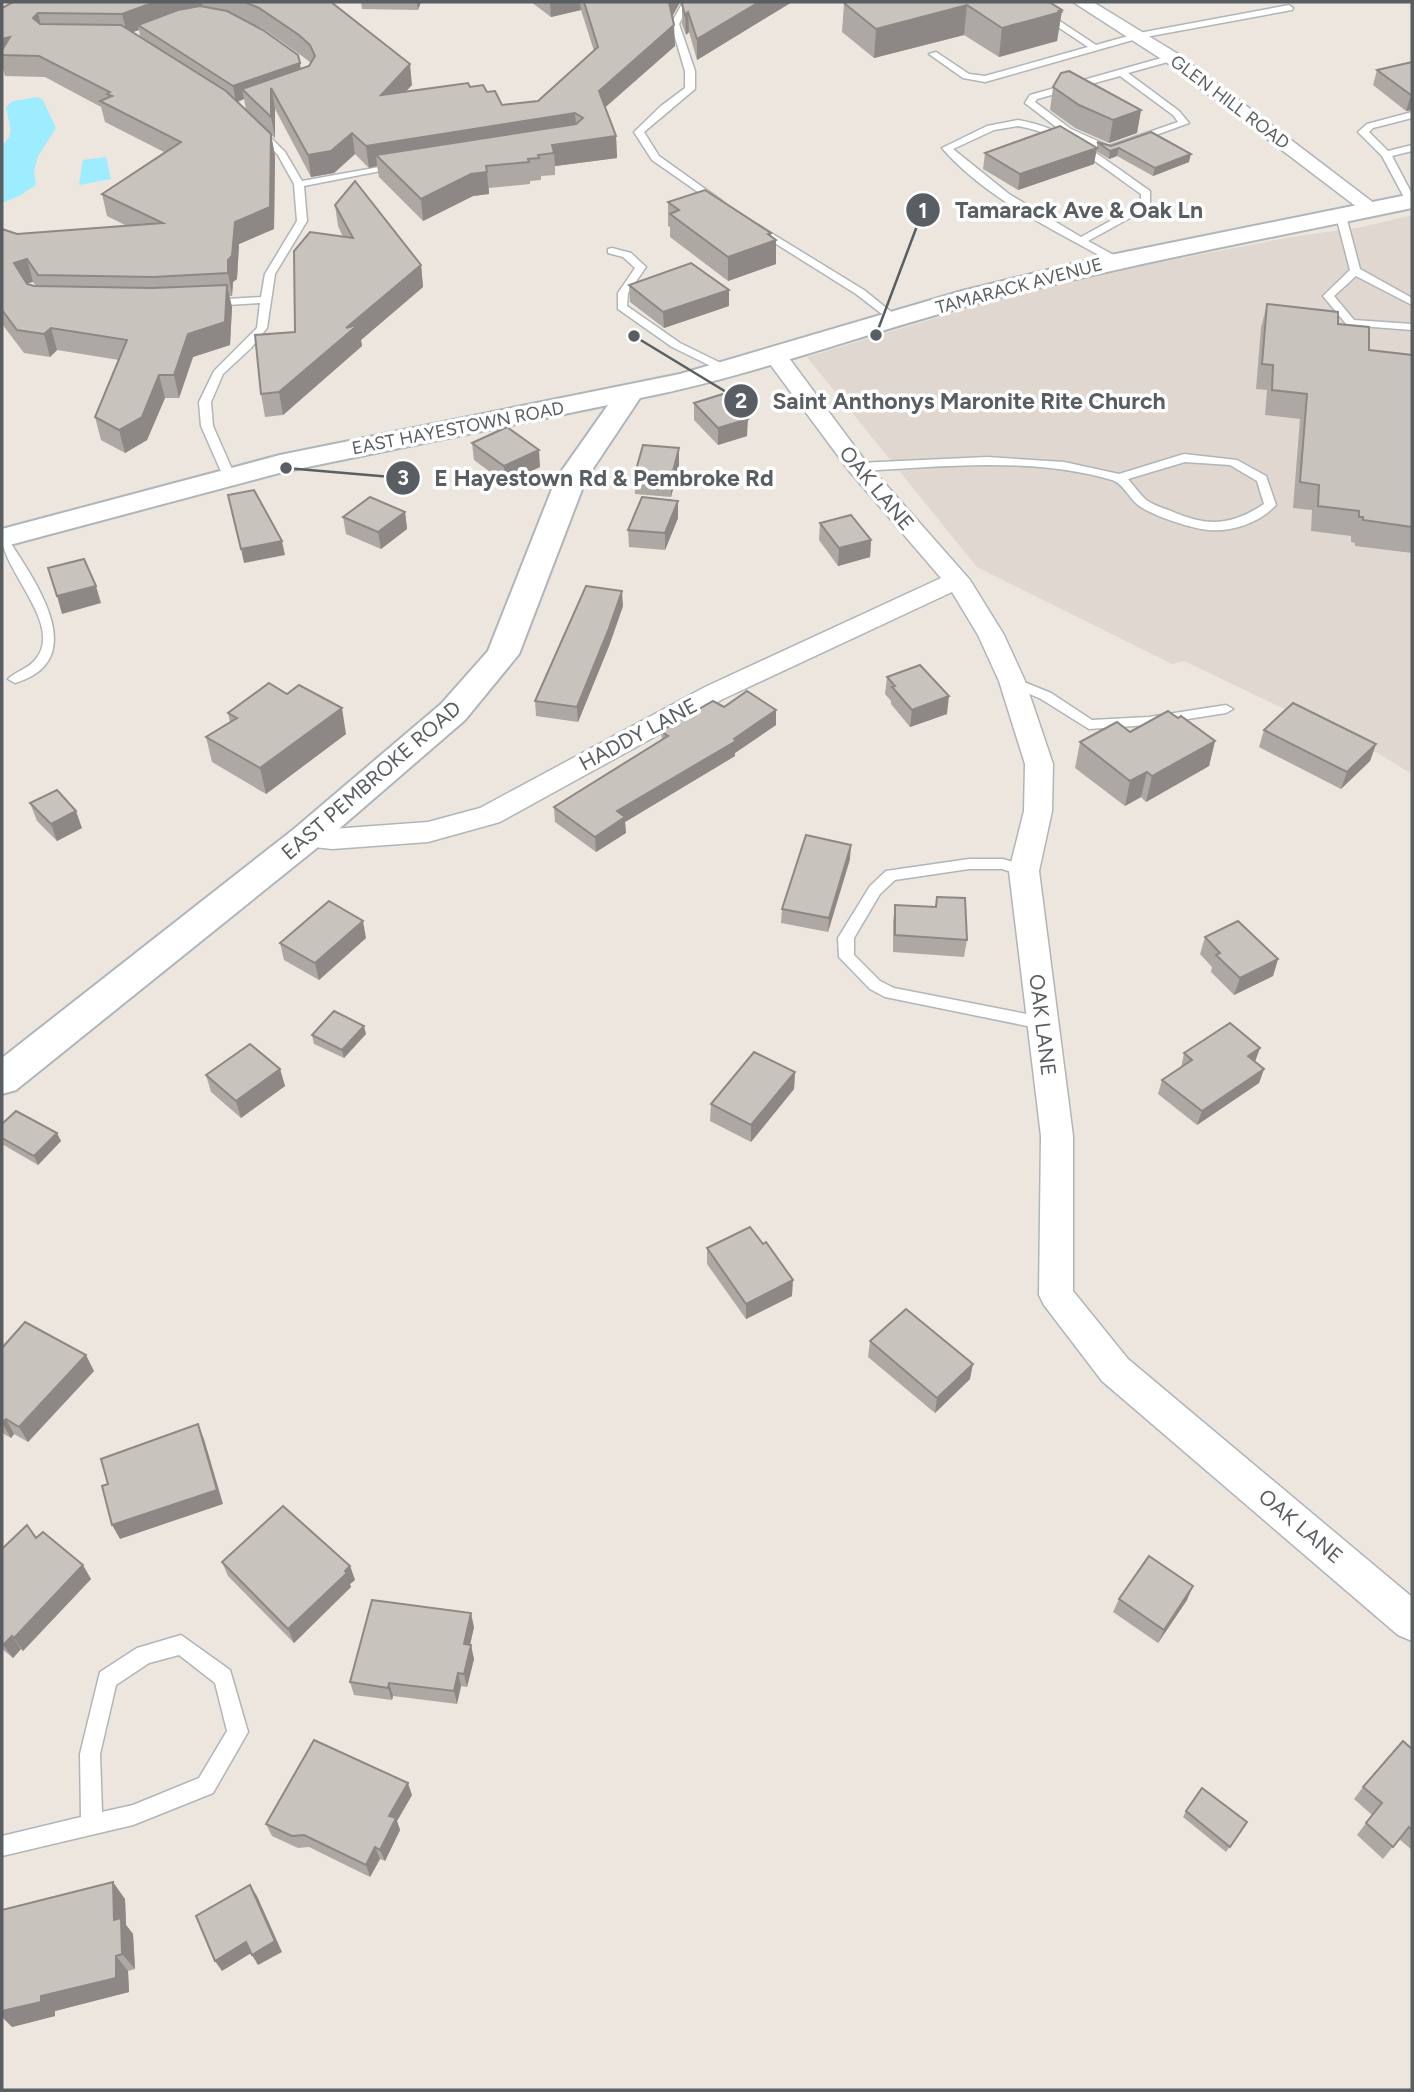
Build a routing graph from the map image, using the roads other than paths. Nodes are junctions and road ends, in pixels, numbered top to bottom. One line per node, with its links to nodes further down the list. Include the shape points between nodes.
1 (687, 2): 17 (lane, via 675,24 690,71 690,89 639,132 655,158)
2 (1085, 3): 5 (street, GLEN HILL ROAD)
3 (1289, 8): 5 (lane)
4 (1049, 17): 6 (lane)
5 (1139, 36): 6 (lane); 8 (street, GLEN HILL ROAD)
6 (1096, 49): 7 (lane, via 985,79 966,76)
7 (933, 54)
8 (1172, 58): 9 (lane); 18 (street, GLEN HILL ROAD)
9 (1121, 72): 9 (lane, via 1033,97 1030,103 1055,122 1109,149 1181,126 1183,120)
10 (1412, 116): 13 (lane, via 1364,128 1366,136)
11 (250, 121): 15 (lane, via 282,154)
12 (1412, 148): 13 (lane)
13 (1386, 155): 16 (lane)
14 (412, 165): 15 (lane)
15 (299, 184): 25 (lane, via 302,220 270,274)
16 (1412, 201): 18 (street, TAMARACK AVENUE)
17 (723, 206)
18 (1373, 210): 19 (street, TAMARACK AVENUE)
19 (1341, 216): 23 (street, TAMARACK AVENUE); 24 (lane)
20 (746, 220): 28 (lane, via 860,292)
21 (1081, 241): 21 (lane, via 1146,205 1146,193 1055,135 1020,122 985,130 947,148 963,166); 23 (lane)
22 (611, 251): 31 (lane, via 627,255 641,267 623,293 622,307 676,345)
23 (1116, 261): 28 (street, TAMARACK AVENUE)
24 (1355, 271): 26 (lane); 29 (lane, via 1328,296 1351,323)
25 (265, 300): 27 (lane); 34 (lane, via 262,328 218,373 205,402 207,426)
26 (1412, 302)
27 (195, 303)
28 (895, 320): 30 (street, TAMARACK AVENUE)
29 (1412, 327)
30 (775, 355): 31 (street, TAMARACK AVENUE); 33 (street, OAK LANE)
31 (725, 369): 32 (street, TAMARACK AVENUE)
32 (630, 393): 34 (street, EAST HAYESTOWN ROAD); 41 (street, EAST PEMBROKE ROAD, via 571,479 503,654 453,712)
33 (858, 467): 35 (lane, via 987,461 1063,466); 37 (street, OAK LANE)
34 (229, 476): 36 (street, EAST HAYESTOWN ROAD)
35 (1119, 478): 35 (lane, via 1143,503 1209,526 1232,525 1270,505 1262,480 1234,462 1184,458)
36 (2, 539): 38 (lane, via 47,617 49,646 42,662)
37 (957, 580): 39 (street, OAK LANE); 41 (street, HADDY LANE, via 714,692 489,815 428,832)
38 (15, 679)
39 (1012, 681): 40 (lane, via 1046,695 1089,725); 42 (street, OAK LANE, via 1039,764 1038,811)
40 (1226, 709)
41 (306, 838): 44 (street, EAST PEMBROKE ROAD)
42 (1024, 871): 43 (street, OAK LANE); 43 (lane, via 1003,864 969,864 891,875 875,890 846,938 847,957 890,993)
43 (1042, 1023): 45 (street, OAK LANE, via 1057,1136 1056,1295 1115,1370)
44 (2, 1079)
45 (1412, 1622)
46 (92, 1825): 46 (lane, via 133,1815 206,1786 238,1732 223,1677 181,1645 145,1655 107,1679 90,1754); 47 (lane)
47 (2, 1846)

